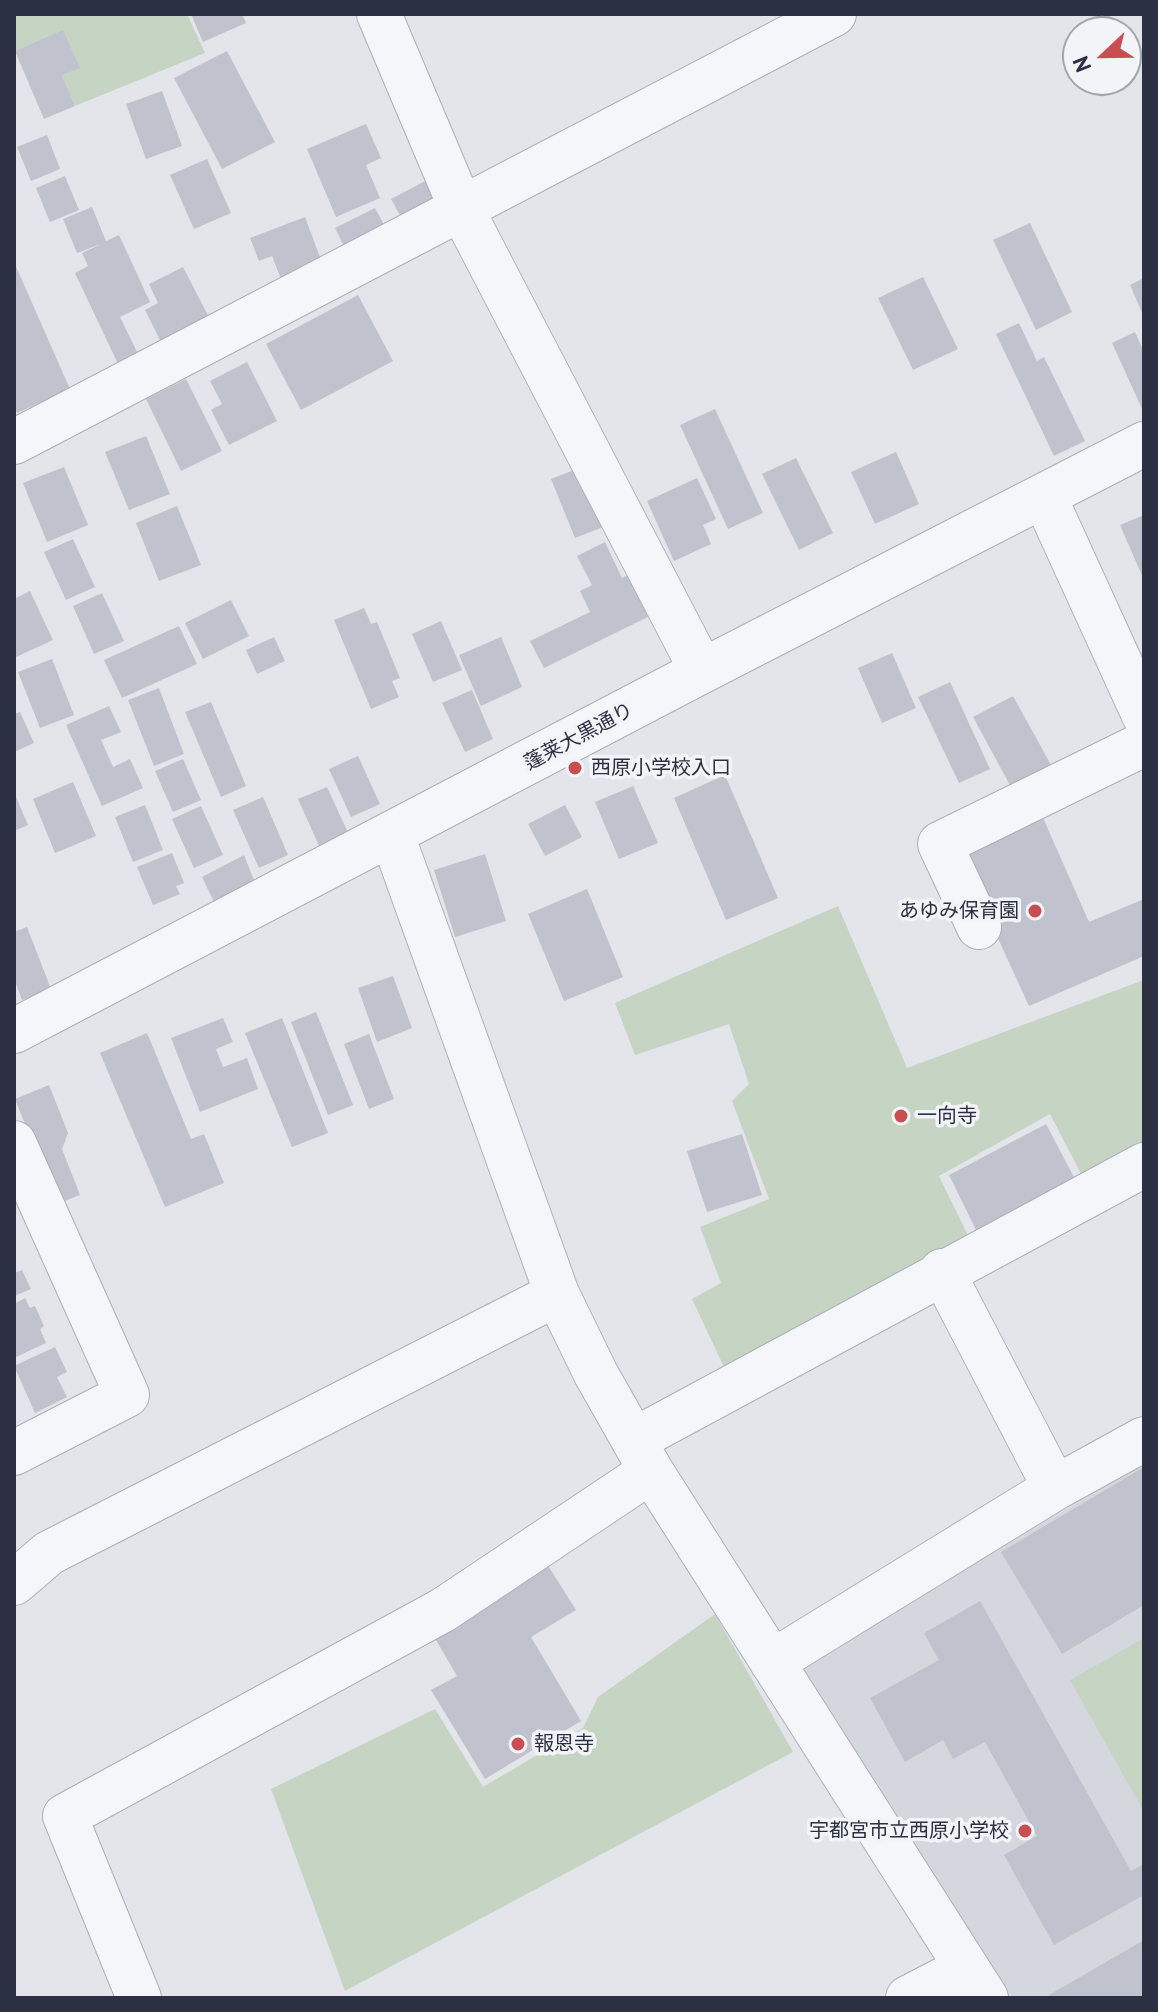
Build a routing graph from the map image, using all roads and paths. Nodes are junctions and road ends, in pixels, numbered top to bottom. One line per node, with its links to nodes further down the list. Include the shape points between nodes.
1 (379, 14): 3 (street)
2 (834, 14): 3 (street)
3 (461, 208): 4 (street); 7 (street)
4 (14, 442)
5 (1144, 444): 6 (street, 蓬莱大黒通り)
6 (1044, 496): 7 (street, 蓬莱大黒通り); 8 (street)
7 (702, 671): 10 (street, 蓬莱大黒通り)
8 (1144, 715)
9 (1144, 744): 11 (street, via 940,844)
10 (392, 835): 12 (street, 蓬莱大黒通り); 16 (street)
11 (979, 927)
12 (14, 1031)
13 (14, 1143): 18 (street, via 127,1395)
14 (1144, 1165): 15 (street)
15 (942, 1271): 19 (street); 20 (street)
16 (557, 1294): 19 (street); 21 (street, via 49,1553)
17 (1144, 1439): 20 (street)
18 (14, 1453)
19 (643, 1456): 22 (street); 24 (street, via 443,1610 65,1816)
20 (1055, 1488): 22 (street)
21 (14, 1583)
22 (772, 1662): 23 (street)
23 (976, 1983): 25 (street)
24 (139, 1998)
25 (908, 1998)

